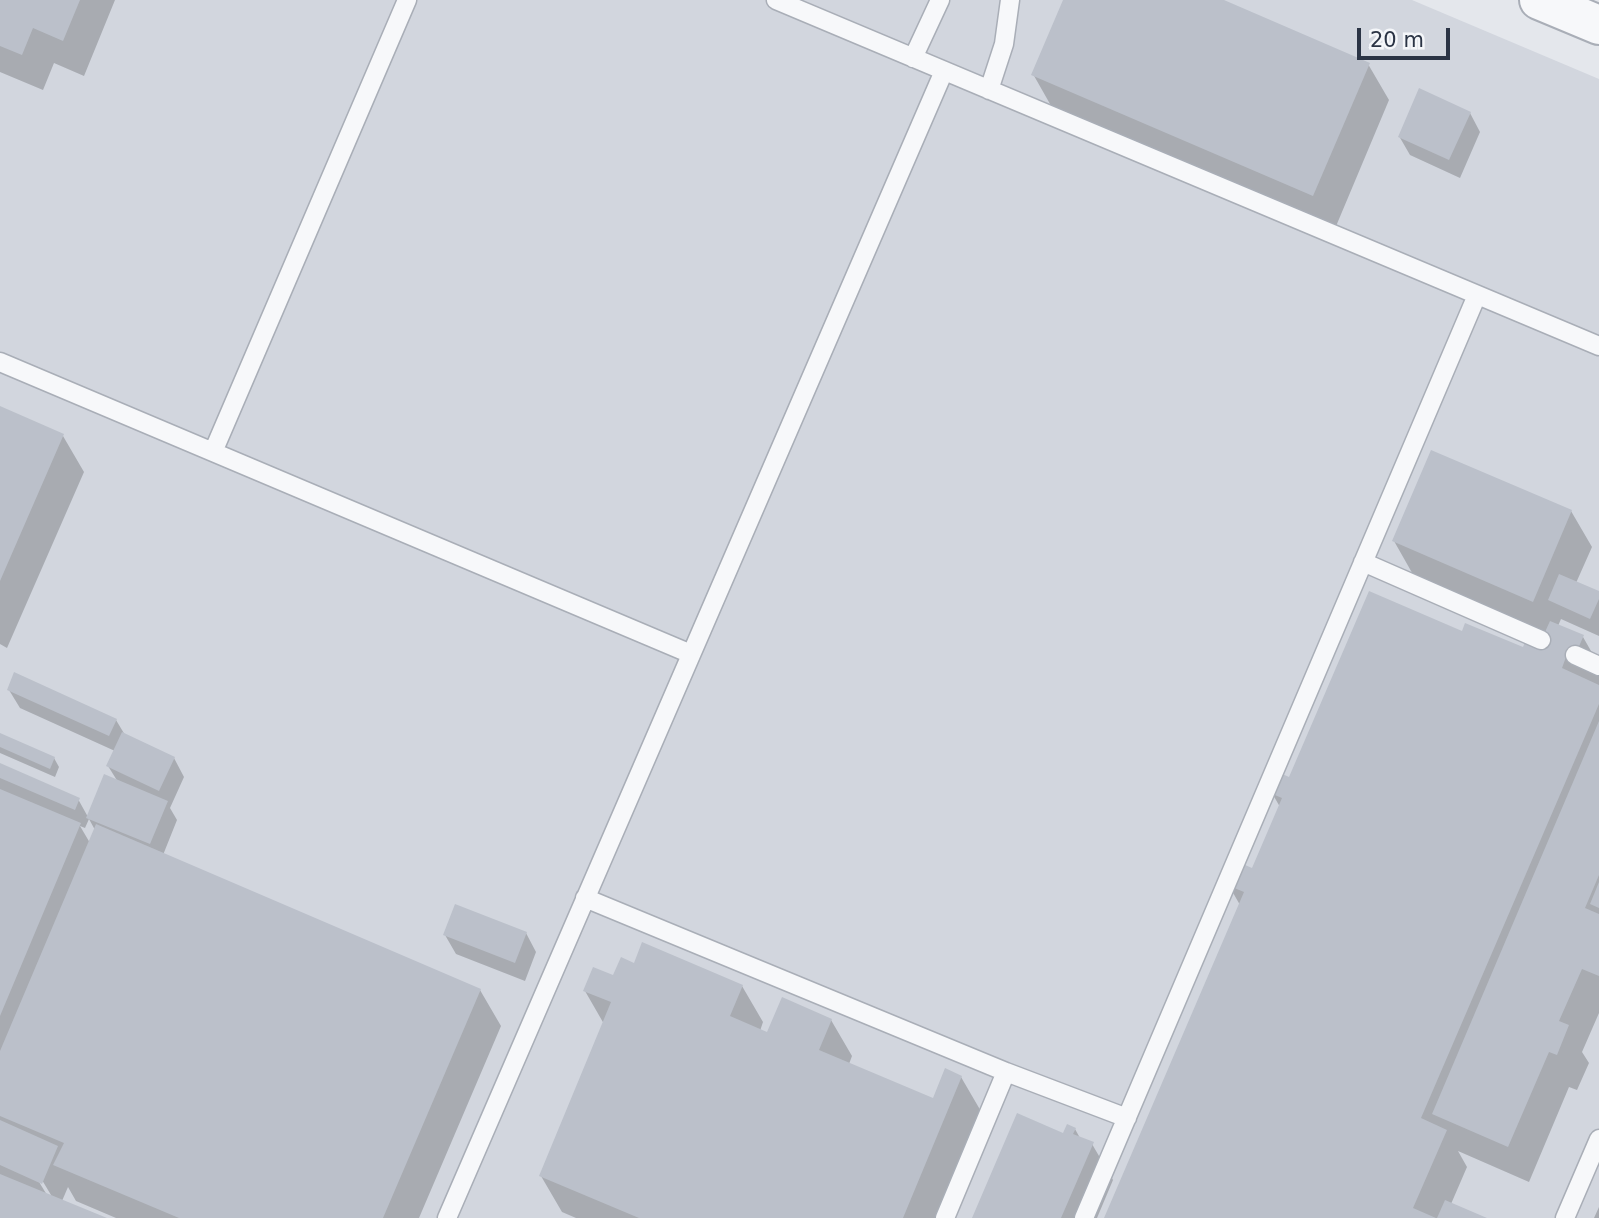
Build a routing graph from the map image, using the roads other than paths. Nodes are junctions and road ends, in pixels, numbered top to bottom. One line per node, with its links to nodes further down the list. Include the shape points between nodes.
1 (407, 0): 13 (lane)
2 (776, 0): 7 (lane)
3 (940, 0): 7 (lane)
4 (1010, 0): 9 (lane, via 1004,44)
5 (1539, 0): 6 (street)
6 (1599, 25)
7 (913, 58): 8 (lane)
8 (944, 71): 9 (lane); 16 (lane)
9 (989, 90): 10 (lane)
10 (1477, 295): 11 (lane); 14 (lane)
11 (1599, 346)
12 (0, 362): 13 (lane)
13 (213, 452): 16 (lane)
14 (1363, 562): 15 (lane); 21 (lane)
15 (1541, 640)
16 (691, 654): 19 (lane)
17 (1575, 655): 18 (lane)
18 (1599, 666)
19 (585, 898): 20 (lane); 23 (lane)
20 (1006, 1072): 21 (lane); 24 (lane)
21 (1127, 1118): 25 (lane)
22 (1599, 1139): 26 (lane)
23 (447, 1218)
24 (945, 1218)
25 (1084, 1218)
26 (1565, 1218)

